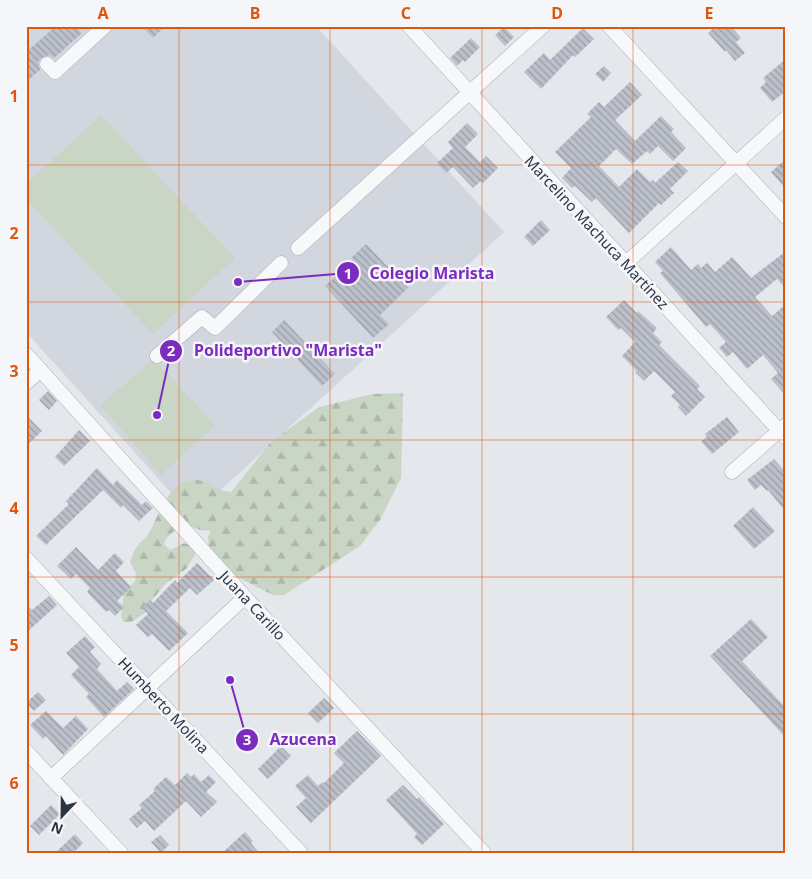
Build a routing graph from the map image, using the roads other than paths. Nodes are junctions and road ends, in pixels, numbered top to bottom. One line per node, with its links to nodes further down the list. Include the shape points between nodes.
1 (105, 26): 5 (street, via 55,72)
2 (409, 26): 6 (street, Marcelino Machuca Martínez)
3 (543, 26): 6 (street)
4 (609, 26): 8 (street)
5 (47, 64)
6 (469, 94): 10 (street); 12 (street, Marcelino Machuca Martínez)
7 (786, 118): 8 (street)
8 (736, 163): 9 (street); 12 (street)
9 (786, 216)
10 (298, 248)
11 (281, 263): 14 (street, via 215,328 202,317)
12 (626, 263): 17 (street, Marcelino Machuca Martínez)
13 (26, 354): 15 (street, Juana Carillo)
14 (157, 356)
15 (41, 370): 16 (street); 20 (street, Juana Carillo)
16 (26, 383)
17 (783, 431): 18 (street)
18 (732, 472)
19 (26, 558): 21 (street, Humberto Molina)
20 (245, 597): 21 (street); 26 (street, Juana Carillo)
21 (148, 688): 23 (street); 25 (street, Humberto Molina)
22 (26, 751): 23 (street)
23 (51, 778): 24 (street)
24 (121, 853)
25 (301, 853)
26 (484, 853)

